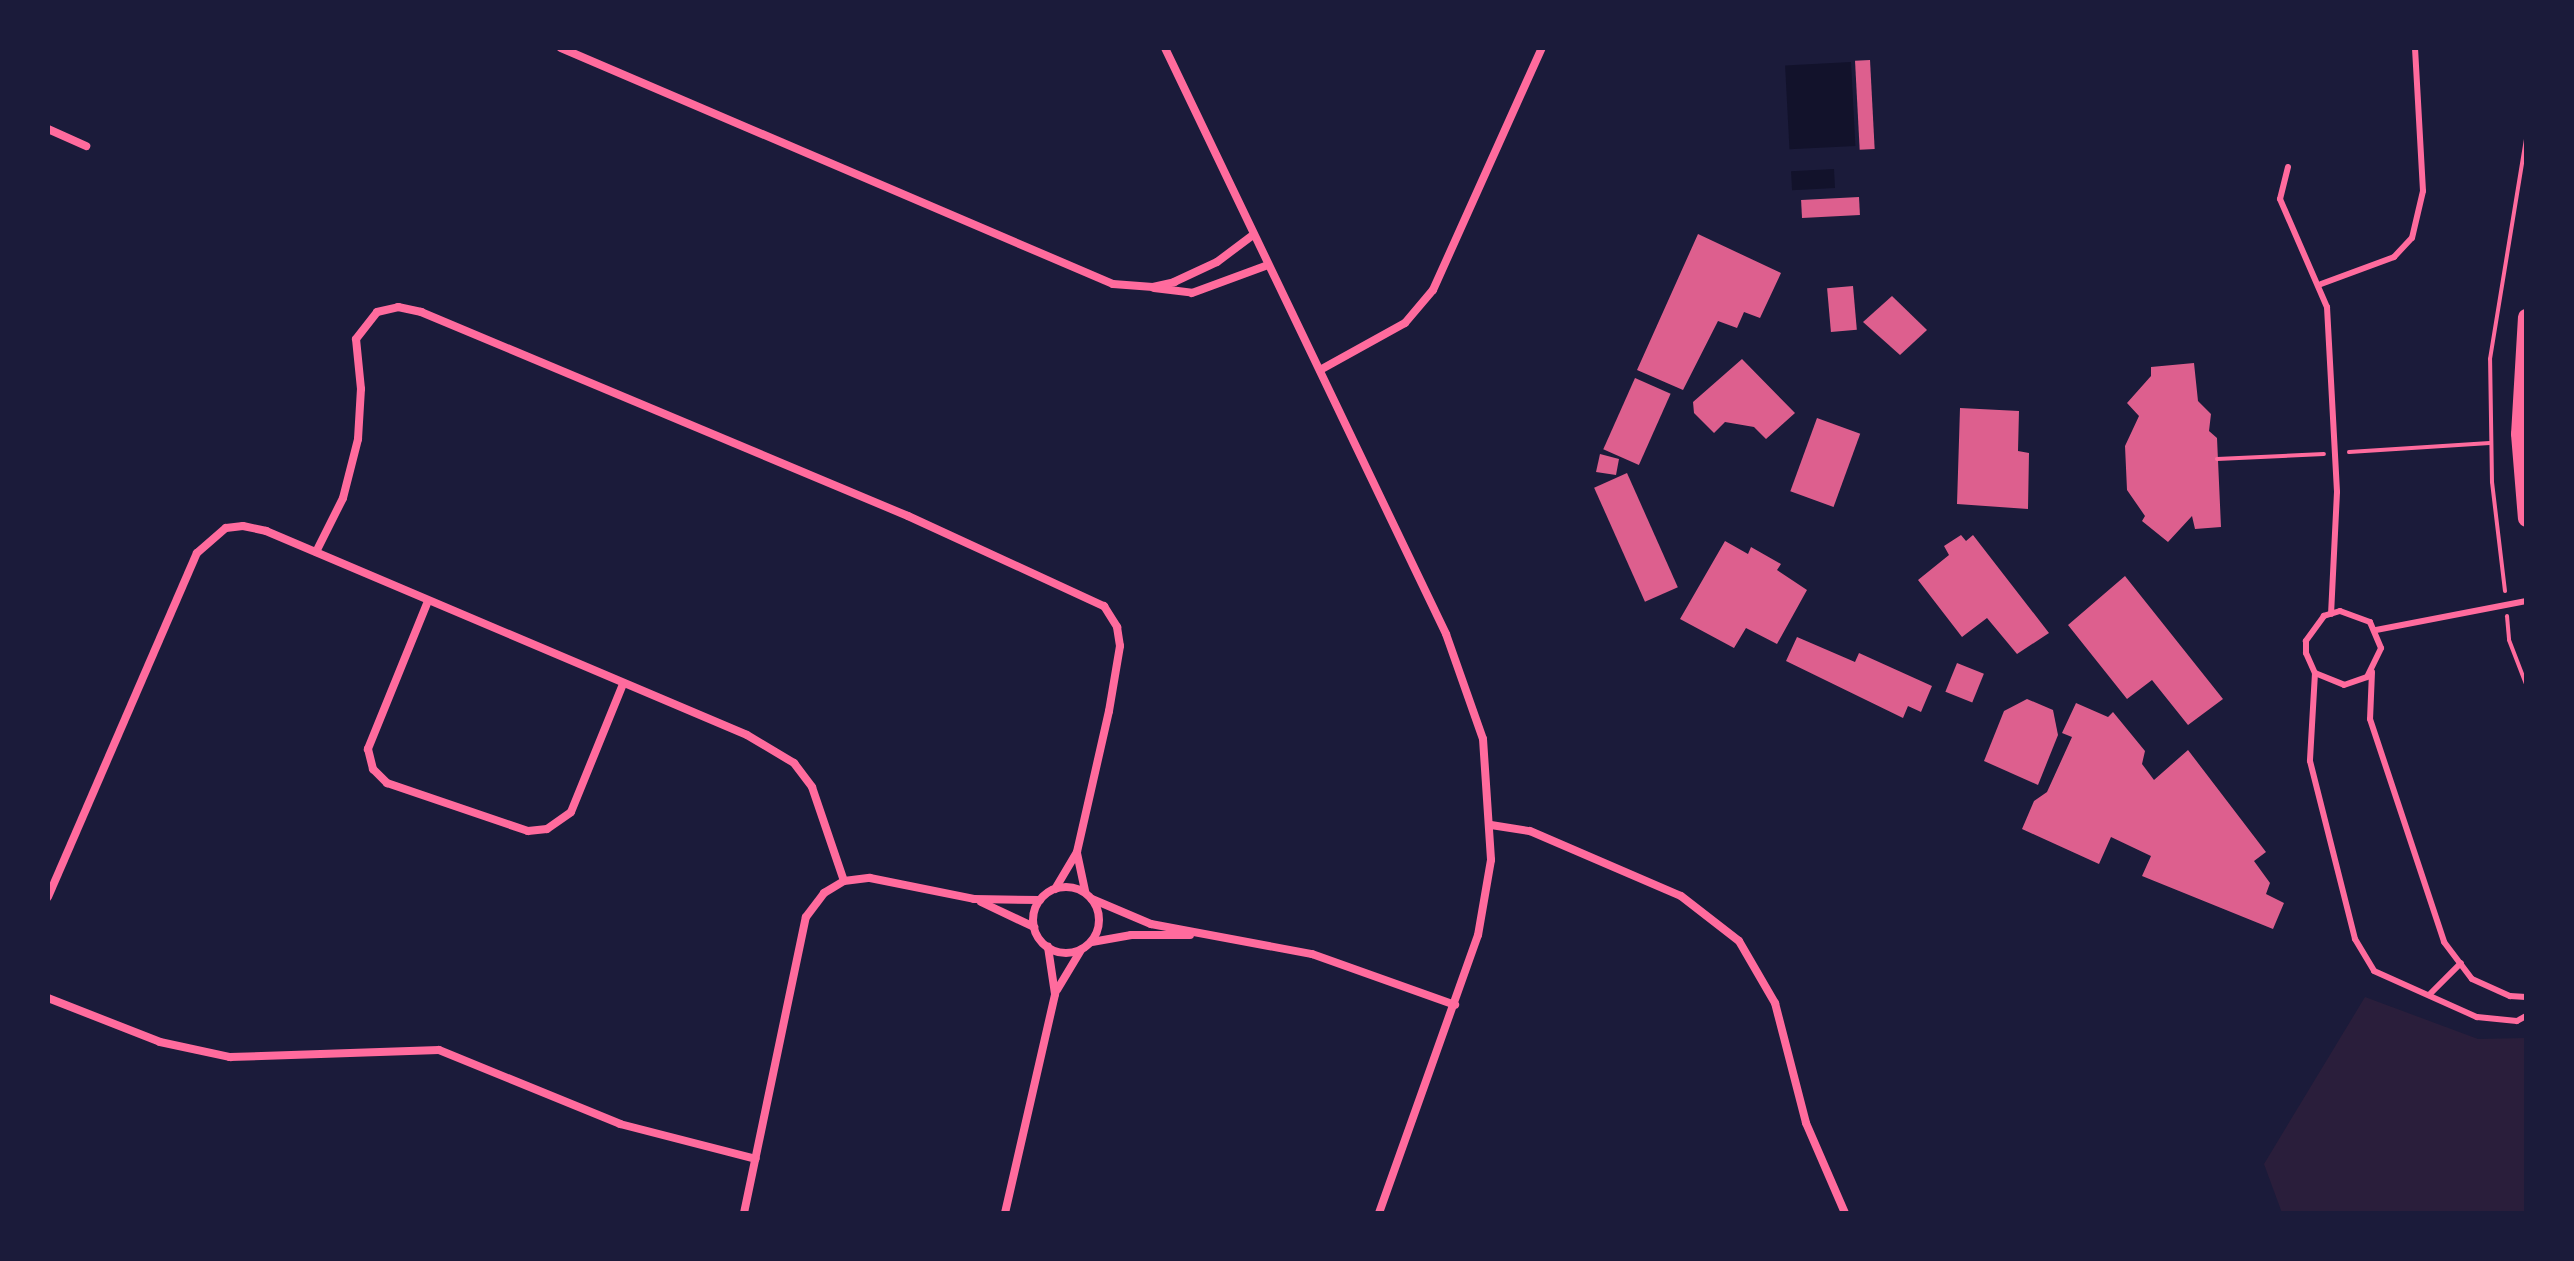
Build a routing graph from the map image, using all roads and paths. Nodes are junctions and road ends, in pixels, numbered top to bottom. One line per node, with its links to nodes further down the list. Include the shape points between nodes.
1 (561, 48): 11 (street, via 1098,279)
2 (1165, 48): 8 (street)
3 (1542, 48): 13 (street, via 1433,290 1405,323)
4 (2415, 48): 10 (lane, via 2423,191 2412,238 2394,257)
5 (48, 129): 6 (street)
6 (86, 146)
7 (2288, 167): 10 (lane, via 2280,199 2304,260)
8 (1253, 235): 9 (street); 11 (street, via 1203,270)
9 (1268, 265): 11 (street, via 1192,293); 13 (street)
10 (2321, 284): 15 (lane)
11 (1153, 287)
12 (2526, 317): 17 (main road, via 2519,434)
13 (1320, 370): 26 (street, via 1460,670 1483,739)
14 (2490, 443): 15 (path)
15 (2336, 453): 16 (path); 21 (lane)
16 (2217, 459)
17 (2526, 519)
18 (316, 552): 19 (street); 27 (street, via 343,498 358,439 356,339 377,312 398,307 421,312 908,516 1104,606 1117,627 1120,646); 31 (street, via 243,526 226,528 197,553)
19 (428, 601): 25 (street); 25 (street, via 368,749 373,769 387,783 528,831 547,829 571,812)
20 (2526, 601): 22 (lane)
21 (2331, 614): 22 (lane, via 2359,614); 24 (lane, via 2314,624 2306,641)
22 (2376, 630): 23 (lane, via 2381,648)
23 (2372, 672): 24 (lane, via 2344,685); 38 (lane, via 2370,719 2444,942)
24 (2315, 673): 40 (lane, via 2310,761 2355,939 2374,971)
25 (623, 684): 28 (street, via 747,735 794,763 812,787)
26 (1491, 825): 43 (street, via 1485,901); 49 (street, via 1530,831 1681,896 1739,941 1775,1003 1806,1123)
27 (1077, 852): 29 (street); 30 (street)
28 (844, 881): 32 (street, via 887,879); 45 (street, via 824,893 806,917)
29 (1055, 889): 30 (street); 33 (street)
30 (1088, 896): 35 (street, via 1135,919); 36 (street, via 1099,926)
31 (48, 897)
32 (974, 899): 33 (street); 34 (street)
33 (1040, 900): 34 (street)
34 (1034, 927): 37 (street)
35 (1211, 936): 36 (street, via 1131,935); 43 (street, via 1312,954)
36 (1086, 946): 37 (street, via 1064,953); 39 (street)
37 (1048, 947): 39 (street)
38 (2461, 963): 40 (lane); 41 (lane, via 2472,979 2510,996)
39 (1055, 994): 47 (street)
40 (2429, 995): 44 (lane, via 2477,1017 2517,1021)
41 (2526, 997)
42 (48, 998): 45 (street, via 160,1042 230,1057 439,1050 620,1124)
43 (1455, 1005): 48 (street)
44 (2526, 1016)
45 (756, 1159): 46 (street)
46 (744, 1213)
47 (1005, 1213)
48 (1379, 1213)
49 (1845, 1213)

